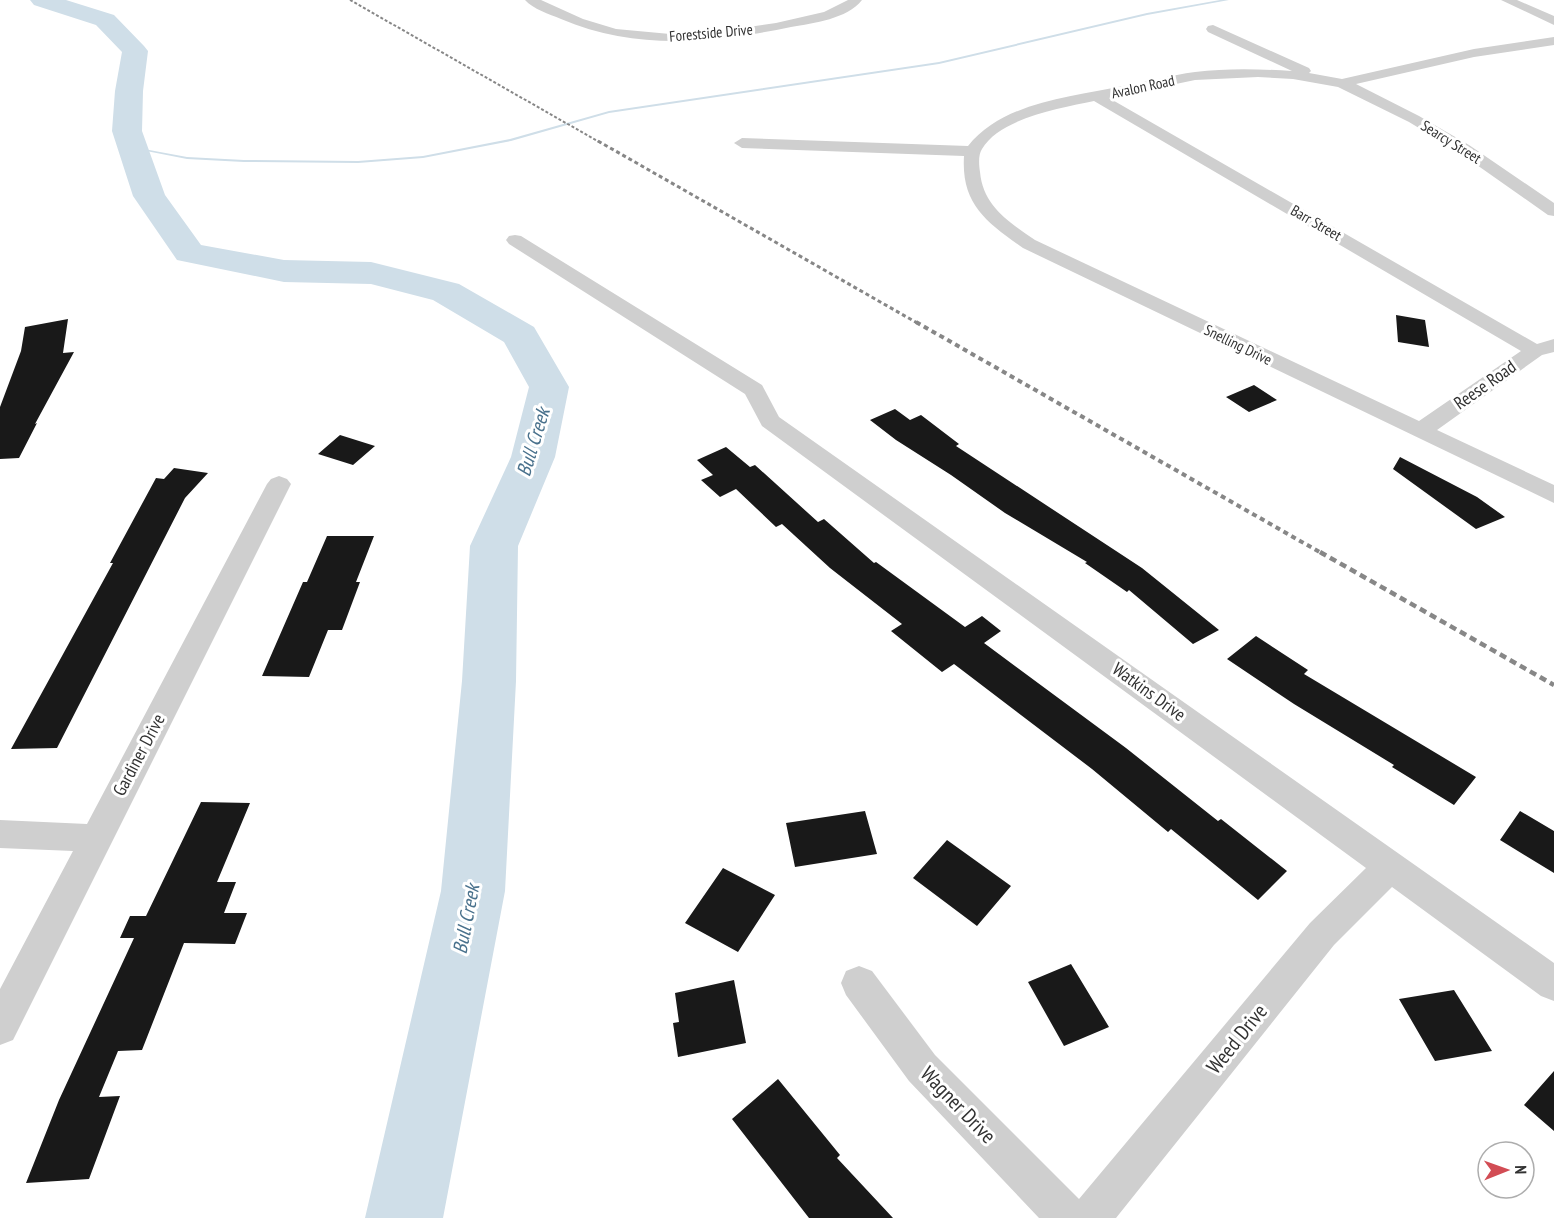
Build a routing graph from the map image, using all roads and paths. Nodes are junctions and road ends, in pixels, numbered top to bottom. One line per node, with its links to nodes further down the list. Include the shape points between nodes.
1 (531, 0): 2 (street, Forestside Drive, via 611,32 684,38 808,21 845,9)
2 (856, 0)
3 (1507, 0): 4 (street)
4 (1554, 21)
5 (1213, 29): 7 (street)
6 (1554, 41): 8 (street, Avalon Road, via 1474,53)
7 (1318, 79): 8 (street, Avalon Road); 9 (street, Avalon Road, via 1258,73 1196,76)
8 (1342, 83): 12 (street, Searcy Street, via 1463,148)
9 (1097, 97): 11 (street, Avalon Road, via 1049,106 1013,119 983,137); 14 (street, Barr Street)
10 (742, 143): 11 (street)
11 (972, 152): 15 (street, Snelling Drive, via 972,189 994,219 1029,244)
12 (1554, 212)
13 (515, 240): 20 (street, Watkins Drive, via 754,390 770,420)
14 (1544, 348): 15 (street, Reese Road)
15 (1420, 430): 17 (street, Snelling Drive)
16 (279, 484): 19 (street, Gardiner Drive)
17 (1554, 495)
18 (0, 834): 19 (street)
19 (95, 838): 23 (street, Gardiner Drive)
20 (1391, 865): 22 (street, Watkins Drive); 25 (street, Weed Drive, via 1322,934)
21 (859, 983): 24 (street, Wagner Drive, via 922,1068)
22 (1554, 984)
23 (0, 1027)
24 (1068, 1218)
25 (1090, 1218)

